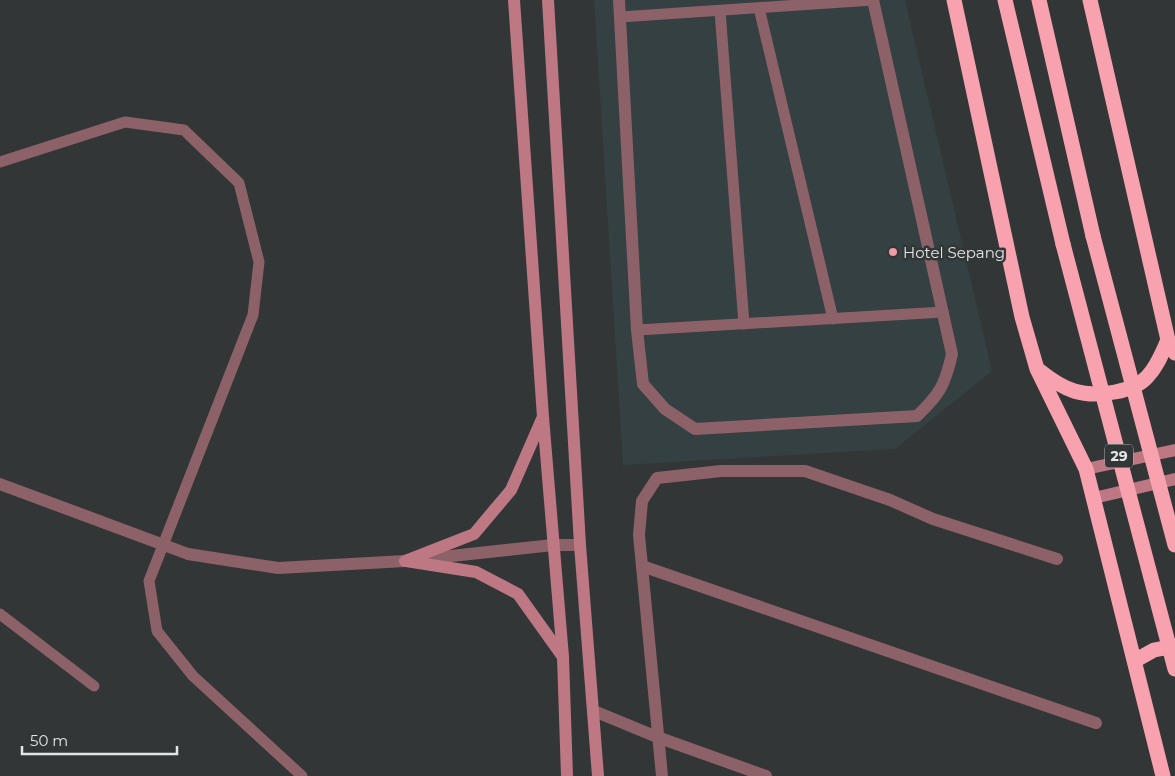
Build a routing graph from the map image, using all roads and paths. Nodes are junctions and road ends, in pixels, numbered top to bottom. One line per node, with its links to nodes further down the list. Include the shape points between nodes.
1 (514, 0): 19 (main road)
2 (548, 0): 27 (main road)
3 (619, 0): 11 (street)
4 (873, 0): 9 (lane); 13 (street)
5 (954, 0): 18 (highway, via 1022,317)
6 (1005, 0): 36 (highway, 29, bridge, via 1063,244)
7 (1039, 0): 28 (highway, 29, bridge, via 1093,236)
8 (1090, 0): 17 (highway)
9 (759, 8): 10 (lane); 14 (lane)
10 (720, 11): 11 (lane); 15 (lane)
11 (620, 17): 16 (street)
12 (0, 162): 25 (lane, via 125,122 184,130 239,182 259,262 253,315)
13 (943, 312): 14 (lane); 16 (street, via 952,354 950,363 942,388 917,416 695,429 665,409 644,384)
14 (833, 318): 15 (lane)
15 (744, 324): 16 (lane)
16 (637, 330)
17 (1171, 346): 18 (highway, via 1146,378 1127,390 1096,396 1074,392)
18 (1037, 369): 21 (highway)
19 (543, 417): 26 (main road); 30 (main road, via 511,490 474,534)
20 (1175, 450): 21 (main road)
21 (1086, 470): 24 (highway)
22 (1175, 479): 24 (main road)
23 (0, 484): 25 (street)
24 (1094, 498): 35 (highway)
25 (163, 545): 30 (street, via 188,554 278,568); 41 (lane, via 149,581 157,631 194,676)
26 (553, 545): 27 (street); 30 (street); 34 (main road)
27 (580, 545): 38 (main road)
28 (1175, 545)
29 (1057, 559): 31 (street, via 933,519 890,500 804,471 721,471 657,478 642,501 639,535)
30 (404, 561): 34 (main road, via 476,572 518,594)
31 (642, 566): 39 (street); 40 (street)
32 (0, 614): 37 (lane)
33 (1175, 646): 35 (highway, via 1154,650)
34 (563, 657): 42 (main road)
35 (1136, 660): 46 (highway)
36 (1175, 669)
37 (94, 686)
38 (594, 711): 40 (street); 43 (main road)
39 (1096, 724)
40 (657, 737): 44 (street); 45 (street)
41 (302, 776)
42 (567, 776)
43 (598, 776)
44 (662, 776)
45 (766, 776)
46 (1163, 776)

